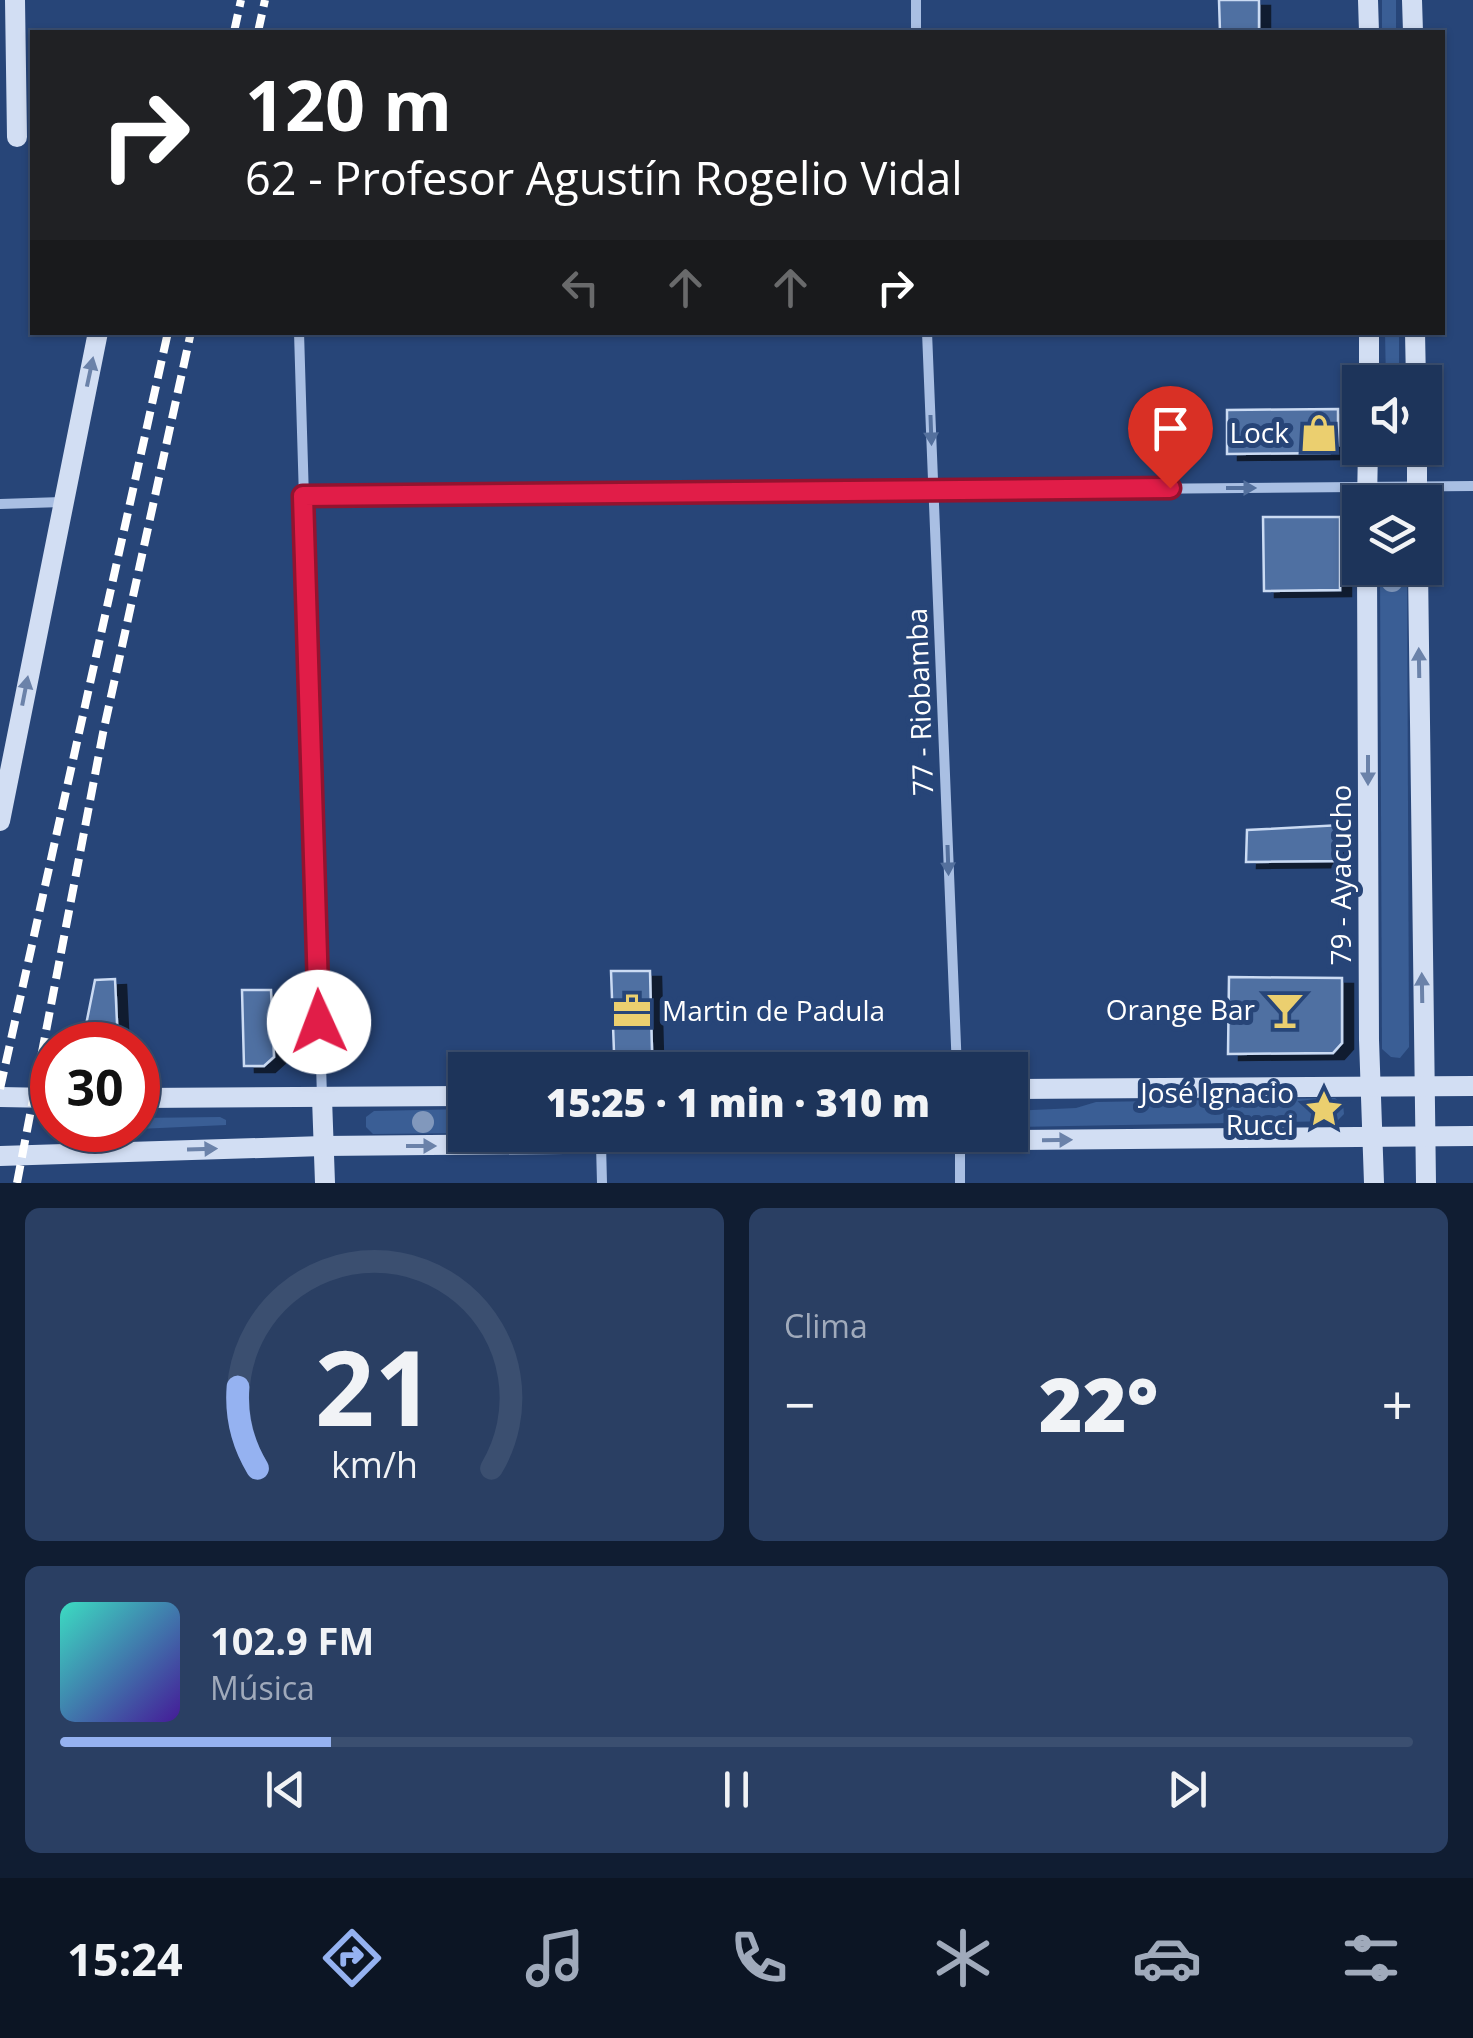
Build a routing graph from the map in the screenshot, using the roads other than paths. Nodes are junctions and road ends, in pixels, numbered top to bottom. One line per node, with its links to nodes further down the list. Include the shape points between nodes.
1 (15, 0): 8 (main road)
2 (916, 0): 5 (street)
3 (1368, 0): 6 (main road)
4 (1412, 0): 7 (main road)
5 (916, 30)
6 (1369, 30)
7 (1413, 30)
8 (16, 137)
9 (97, 335): 21 (main road, one-way to 9)
10 (299, 335): 20 (street)
11 (927, 335): 17 (street, 77 - Riobamba, one-way to 17)
12 (1369, 335): 14 (main road)
13 (1416, 335): 15 (main road)
14 (1369, 365)
15 (1416, 365)
16 (1473, 486): 18 (street)
17 (934, 490): 19 (street, one-way to 19); 20 (street); 26 (street, 77 - Riobamba, one-way to 26)
18 (1442, 491)
19 (1342, 495)
20 (303, 496): 35 (street)
21 (62, 502): 22 (street); 25 (main road, one-way to 21)
22 (0, 504)
23 (1368, 585): 27 (main road, 79 - Ayacucho, one-way to 27)
24 (1418, 585): 28 (main road, one-way to 24)
25 (0, 821)
26 (956, 1052)
27 (1370, 1084): 28 (main road); 30 (main road); 36 (main road, 79 - Ayacucho)
28 (1424, 1085): 29 (main road); 38 (main road)
29 (1473, 1086)
30 (1028, 1089)
31 (448, 1096): 35 (main road)
32 (0, 1097): 33 (main road)
33 (30, 1098)
34 (160, 1098): 35 (main road)
35 (322, 1098): 41 (main road)
36 (1373, 1136): 38 (main road); 39 (main road, one-way to 36); 48 (main road, 79 - Ayacucho)
37 (1473, 1136): 38 (main road)
38 (1424, 1137): 49 (main road)
39 (1028, 1138)
40 (448, 1143): 41 (main road, one-way to 40)
41 (324, 1146): 44 (main road, one-way to 41); 45 (main road)
42 (602, 1152): 46 (street)
43 (960, 1152): 47 (street)
44 (0, 1156)
45 (325, 1183)
46 (602, 1183)
47 (960, 1183)
48 (1374, 1183)
49 (1426, 1183)

